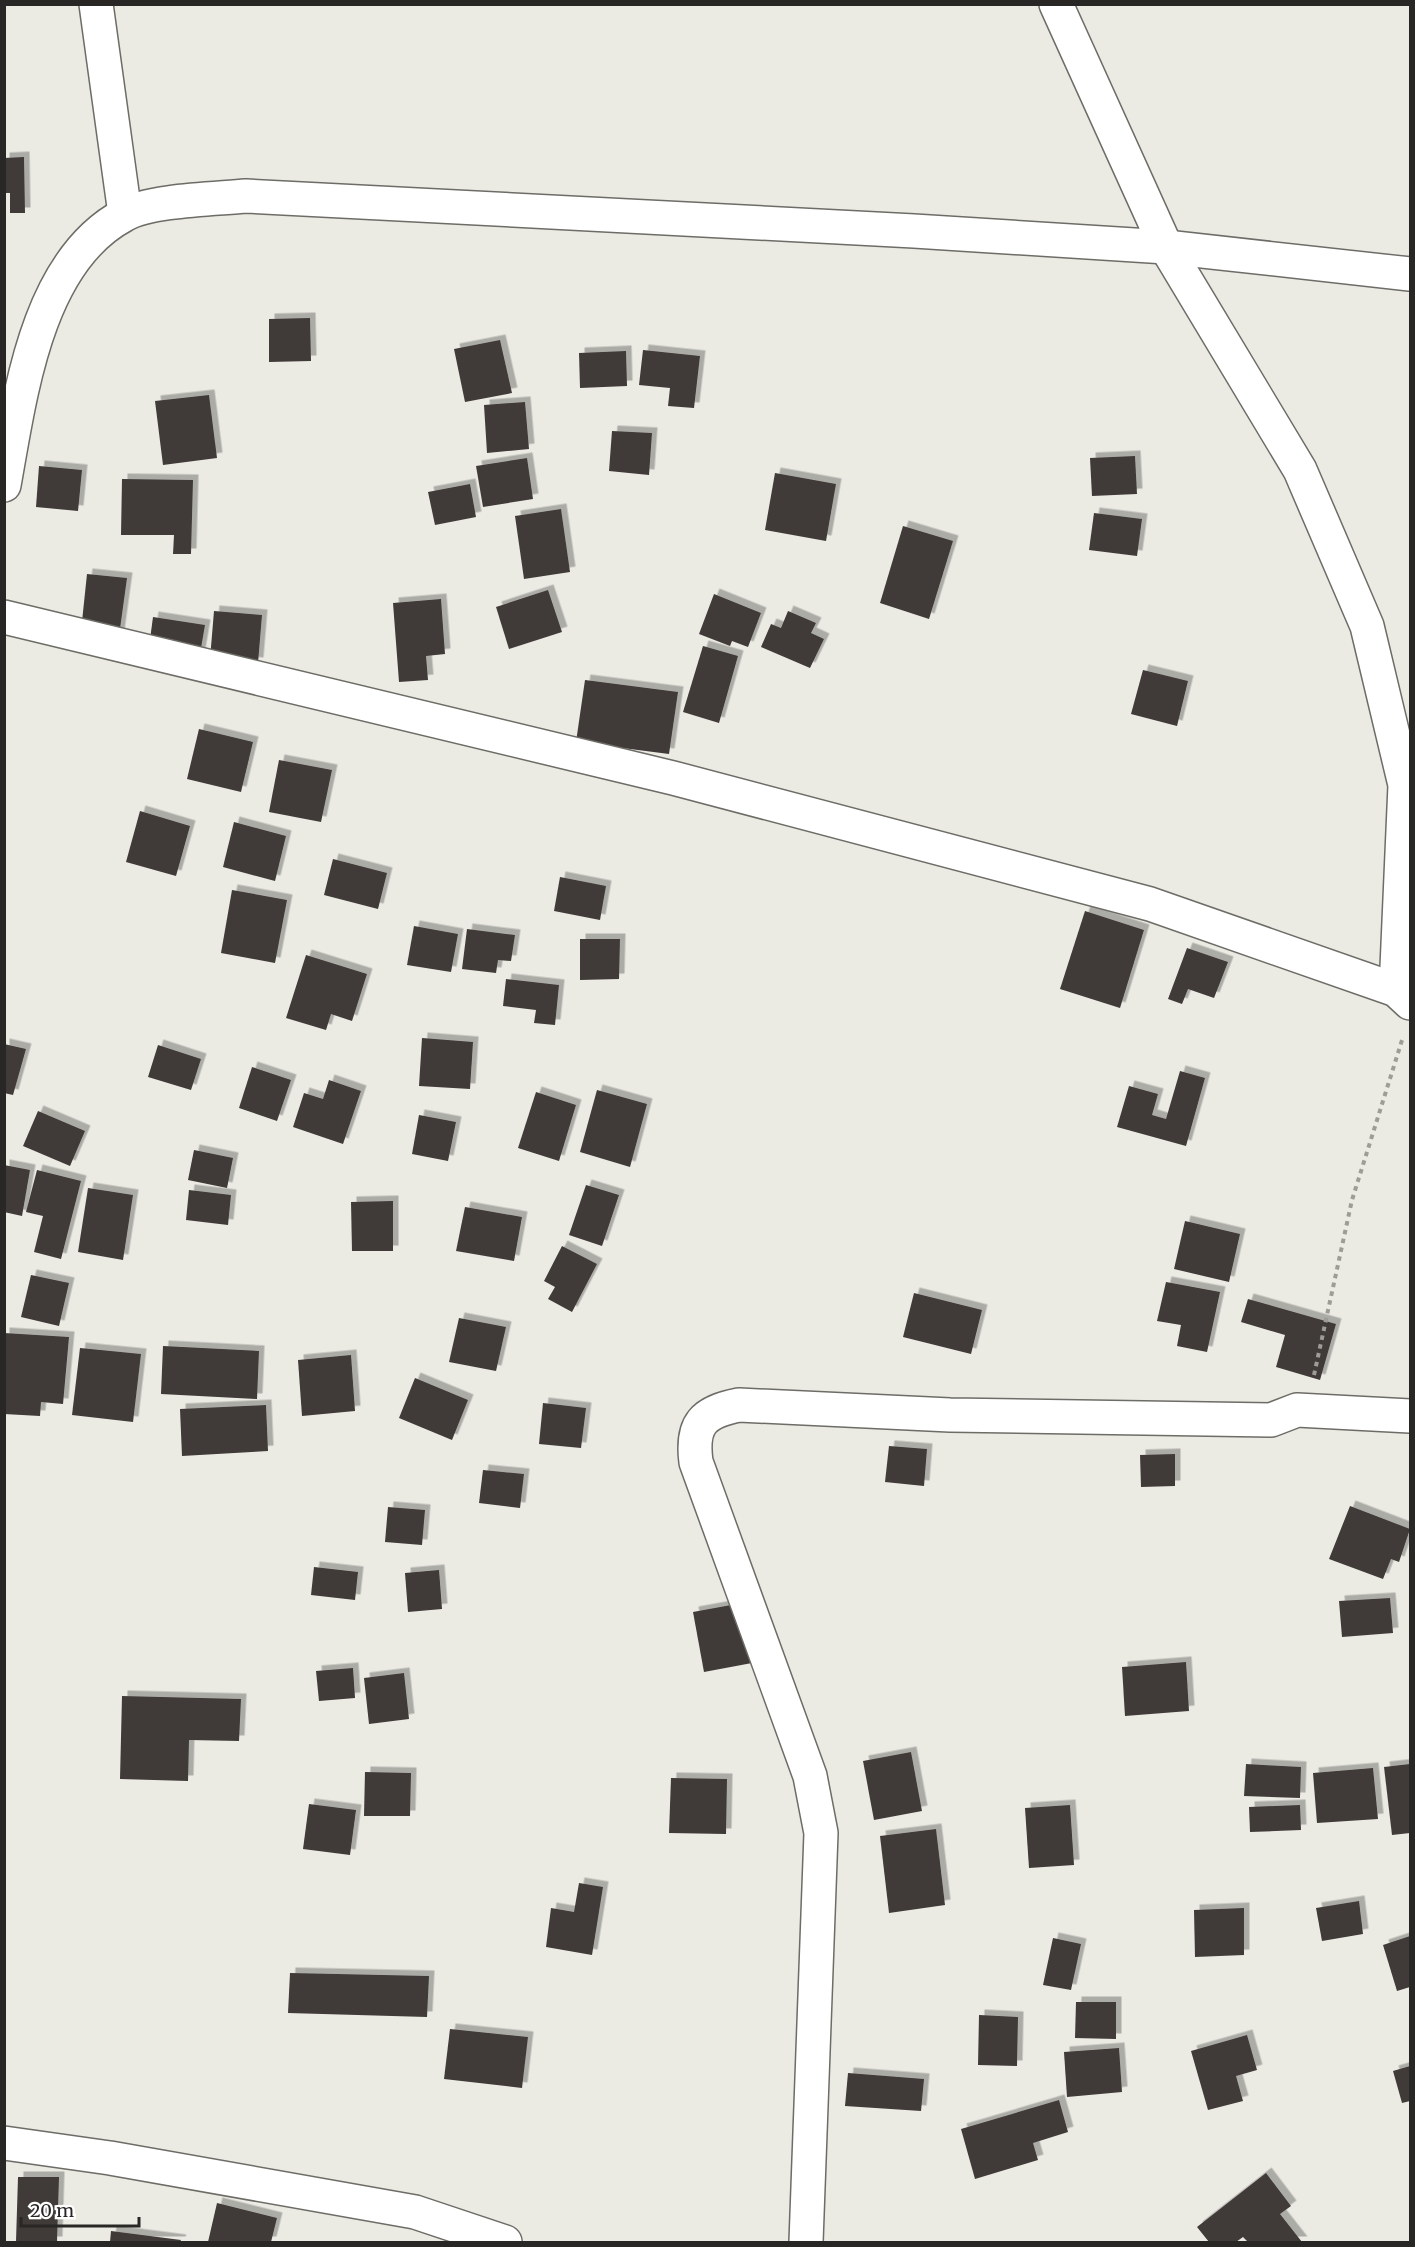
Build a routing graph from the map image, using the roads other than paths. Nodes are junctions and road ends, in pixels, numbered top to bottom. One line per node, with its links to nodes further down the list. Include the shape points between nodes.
1 (96, 4): 3 (street)
2 (1056, 4): 4 (street)
3 (125, 214): 4 (street, via 178,202 246,196); 6 (street, via 99,232 69,266 44,314)
4 (1167, 247): 5 (street); 8 (street, via 1300,470 1366,626)
5 (1410, 274)
6 (4, 485)
7 (4, 617): 9 (street, via 674,778 1150,904)
8 (1408, 777): 9 (street)
9 (1403, 996)
10 (1410, 1416): 13 (street, via 1297,1410 1271,1420 950,1414 739,1405 715,1409 700,1424 693,1443 696,1462 810,1776 821,1833)
11 (4, 2143): 12 (street, via 415,2212)
12 (505, 2242)
13 (806, 2242)

